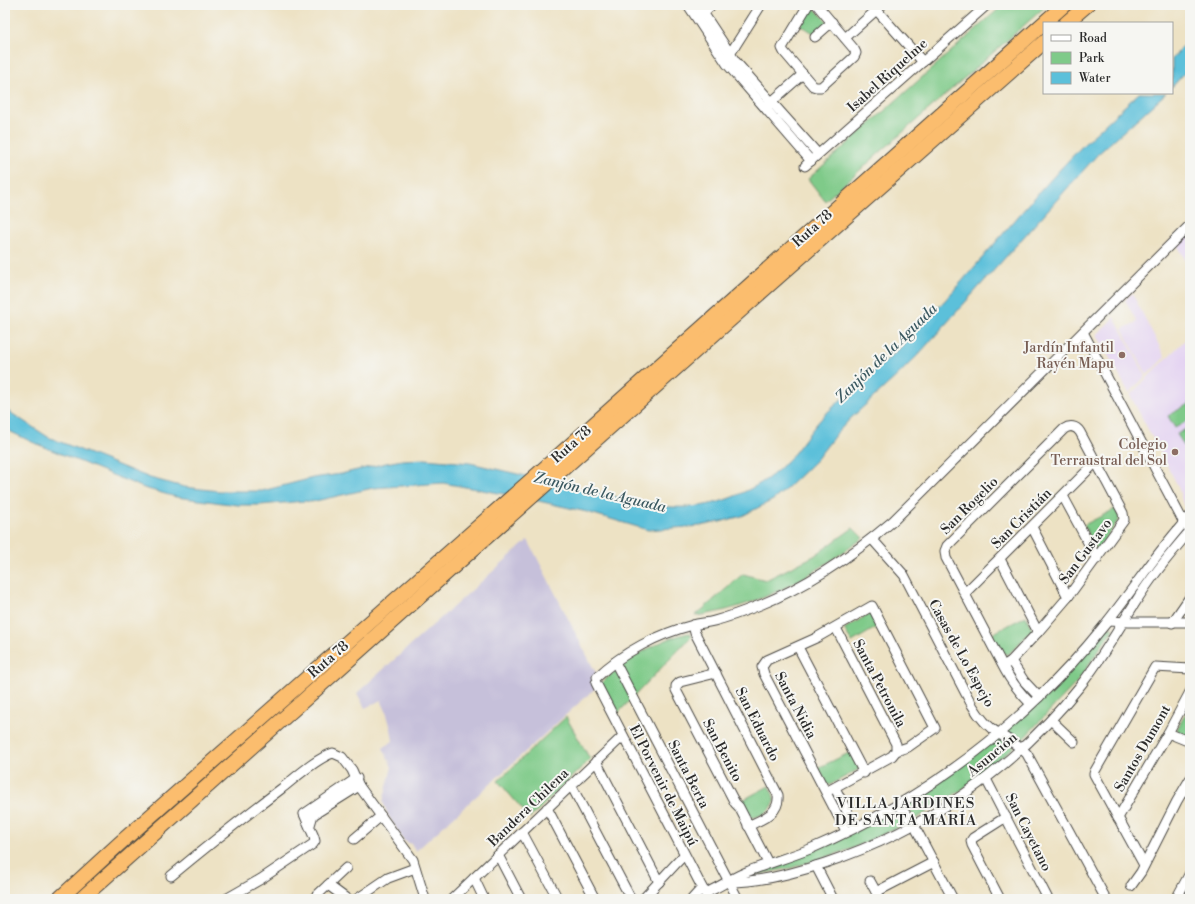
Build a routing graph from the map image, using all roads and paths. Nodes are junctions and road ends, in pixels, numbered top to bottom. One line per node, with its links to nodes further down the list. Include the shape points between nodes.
1 (688, 5): 11 (street)
2 (698, 5): 11 (street)
3 (712, 5): 11 (street)
4 (761, 5): 19 (street)
5 (808, 5): 21 (street, via 782,48)
6 (817, 5): 12 (street)
7 (987, 5): 20 (street, Isabel Riquelme)
8 (1064, 5): 13 (highway, Ruta 78)
9 (1086, 5): 14 (highway)
10 (877, 7): 17 (street); 20 (street)
11 (700, 16): 19 (street); 22 (street, via 727,64)
12 (832, 22): 16 (street); 17 (street)
13 (1045, 22)
14 (1067, 22)
15 (1043, 24): 99 (highway, Ruta 78)
16 (815, 37)
17 (846, 38): 21 (street, via 855,50 855,56 821,86 814,86)
18 (1043, 43): 100 (highway, Ruta 78)
19 (730, 54): 22 (street)
20 (923, 62): 23 (street, Isabel Riquelme)
21 (803, 74): 22 (street)
22 (768, 105): 23 (street); 23 (street, Isabel Riquelme, via 808,163)
23 (818, 154)
24 (1190, 225): 25 (street)
25 (1083, 332): 29 (street); 31 (street, via 893,521)
26 (1074, 426): 27 (street, San Gustavo); 34 (street, San Rogelio, via 1064,429 947,546 945,555)
27 (1096, 462): 28 (street, San Cristián); 33 (street, San Gustavo, via 1124,518)
28 (1063, 496): 30 (street, San Cristián); 33 (street)
29 (1188, 525): 38 (street, Asunción, via 1160,551); 39 (street, Asunción)
30 (1032, 527): 32 (street, San Cristián); 35 (street)
31 (872, 538): 42 (street, via 824,573 790,592 736,614); 54 (street, Casas de Lo Espejo, via 904,575 973,707)
32 (1000, 559): 34 (street, San Cristián); 44 (street)
33 (1097, 559): 35 (street, San Gustavo)
34 (965, 594): 47 (street, San Rogelio)
35 (1068, 597): 44 (street, San Gustavo)
36 (1190, 597): 40 (street)
37 (872, 606): 43 (street, Santa Nidia); 60 (street, Santa Petronila, via 935,728 908,747)
38 (1108, 620): 39 (street); 51 (street, Asunción)
39 (1123, 622): 40 (street); 53 (street, Asunción, via 1090,673)
40 (1172, 622): 41 (street)
41 (1190, 622)
42 (693, 625): 46 (street, via 653,639); 49 (street, San Eduardo)
43 (836, 628): 45 (street, Santa Nidia); 60 (street, Santa Petronila, via 896,744)
44 (1038, 632): 47 (street, San Gustavo)
45 (798, 647): 62 (street, Santa Nidia); 68 (street, Santa Nidia, via 767,660 763,665 763,671)
46 (615, 662): 56 (street, El Porvenir de Maipú, via 597,680); 92 (street, Santa Berta)
47 (1007, 664): 51 (street, San Rogelio); 52 (street, San Rogelio, via 1012,682)
48 (1190, 669): 73 (street, via 1155,667 1095,771 1094,774)
49 (716, 673): 75 (street, San Eduardo, via 778,795 773,812); 75 (street, San Benito, via 680,682 676,690)
50 (1190, 692): 55 (street, Santos Dumont)
51 (1039, 697): 52 (street, Asunción)
52 (1031, 704): 54 (street, Asunción)
53 (1051, 720): 57 (street); 59 (street, Asunción)
54 (998, 733): 59 (street, Casas de Lo Espejo); 69 (street, Asunción, via 953,768)
55 (1168, 733): 58 (street); 73 (street, Santos Dumont)
56 (623, 736): 61 (street, Bandera Chilena); 81 (street, El Porvenir de Maipú)
57 (1074, 742)
58 (1190, 742)
59 (1022, 748): 63 (street, Asunción); 119 (street, Casas de Lo Espejo)
60 (896, 751): 62 (street)
61 (596, 761): 66 (street, Bandera Chilena); 91 (street)
62 (864, 773): 67 (street)
63 (986, 779): 72 (street, San Cayetano); 74 (street, Asunción)
64 (1190, 779): 86 (street)
65 (358, 782): 71 (street); 89 (street, via 342,757 333,753 326,755 238,821); 101 (street, via 313,815 310,825 315,839 313,844)
66 (571, 785): 70 (street, Bandera Chilena); 111 (street)
67 (835, 788): 68 (street); 76 (street)
68 (826, 792): 77 (street, Santa Nidia)
69 (898, 804): 74 (street); 76 (street, Asunción)
70 (547, 808): 78 (street, Bandera Chilena); 110 (street)
71 (381, 816): 79 (street); 84 (street)
72 (1006, 817): 117 (street, via 971,841); 118 (street, San Cayetano)
73 (1118, 818): 86 (street)
74 (914, 825): 82 (street); 85 (street, Asunción, via 872,846)
75 (748, 826): 83 (street, San Benito)
76 (855, 827): 77 (street, Asunción)
77 (846, 831): 83 (street, Asunción, via 810,849)
78 (522, 832): 80 (street, Bandera Chilena); 109 (street)
79 (354, 839)
80 (498, 855): 90 (street, Bandera Chilena); 108 (street)
81 (684, 855): 91 (street); 96 (street, El Porvenir de Maipú)
82 (934, 862): 98 (street); 116 (street)
83 (768, 863): 92 (street, Asunción)
84 (414, 864): 104 (street); 105 (street)
85 (816, 866): 92 (street, Asunción, via 767,878); 115 (street)
86 (1144, 866): 95 (street)
87 (346, 868): 94 (street)
88 (1190, 873): 120 (street)
89 (171, 876)
90 (474, 878): 106 (street, Bandera Chilena); 107 (street)
91 (659, 882): 112 (street)
92 (728, 882): 96 (street, Asunción); 114 (street, Santa Berta)
93 (870, 882): 98 (street)
94 (328, 884): 102 (street); 103 (street)
95 (1131, 886)
96 (706, 893): 113 (street)
97 (1190, 895): 121 (street)
98 (878, 896)
99 (59, 899)
100 (81, 899)
101 (226, 899)
102 (313, 899)
103 (347, 899)
104 (357, 899)
105 (425, 899)
106 (452, 899)
107 (484, 899)
108 (521, 899)
109 (558, 899)
110 (594, 899)
111 (631, 899)
112 (643, 899)
113 (692, 899)
114 (738, 899)
115 (833, 899)
116 (953, 899)
117 (1000, 899)
118 (1048, 899)
119 (1106, 899)
120 (1176, 899)
121 (1188, 899)

